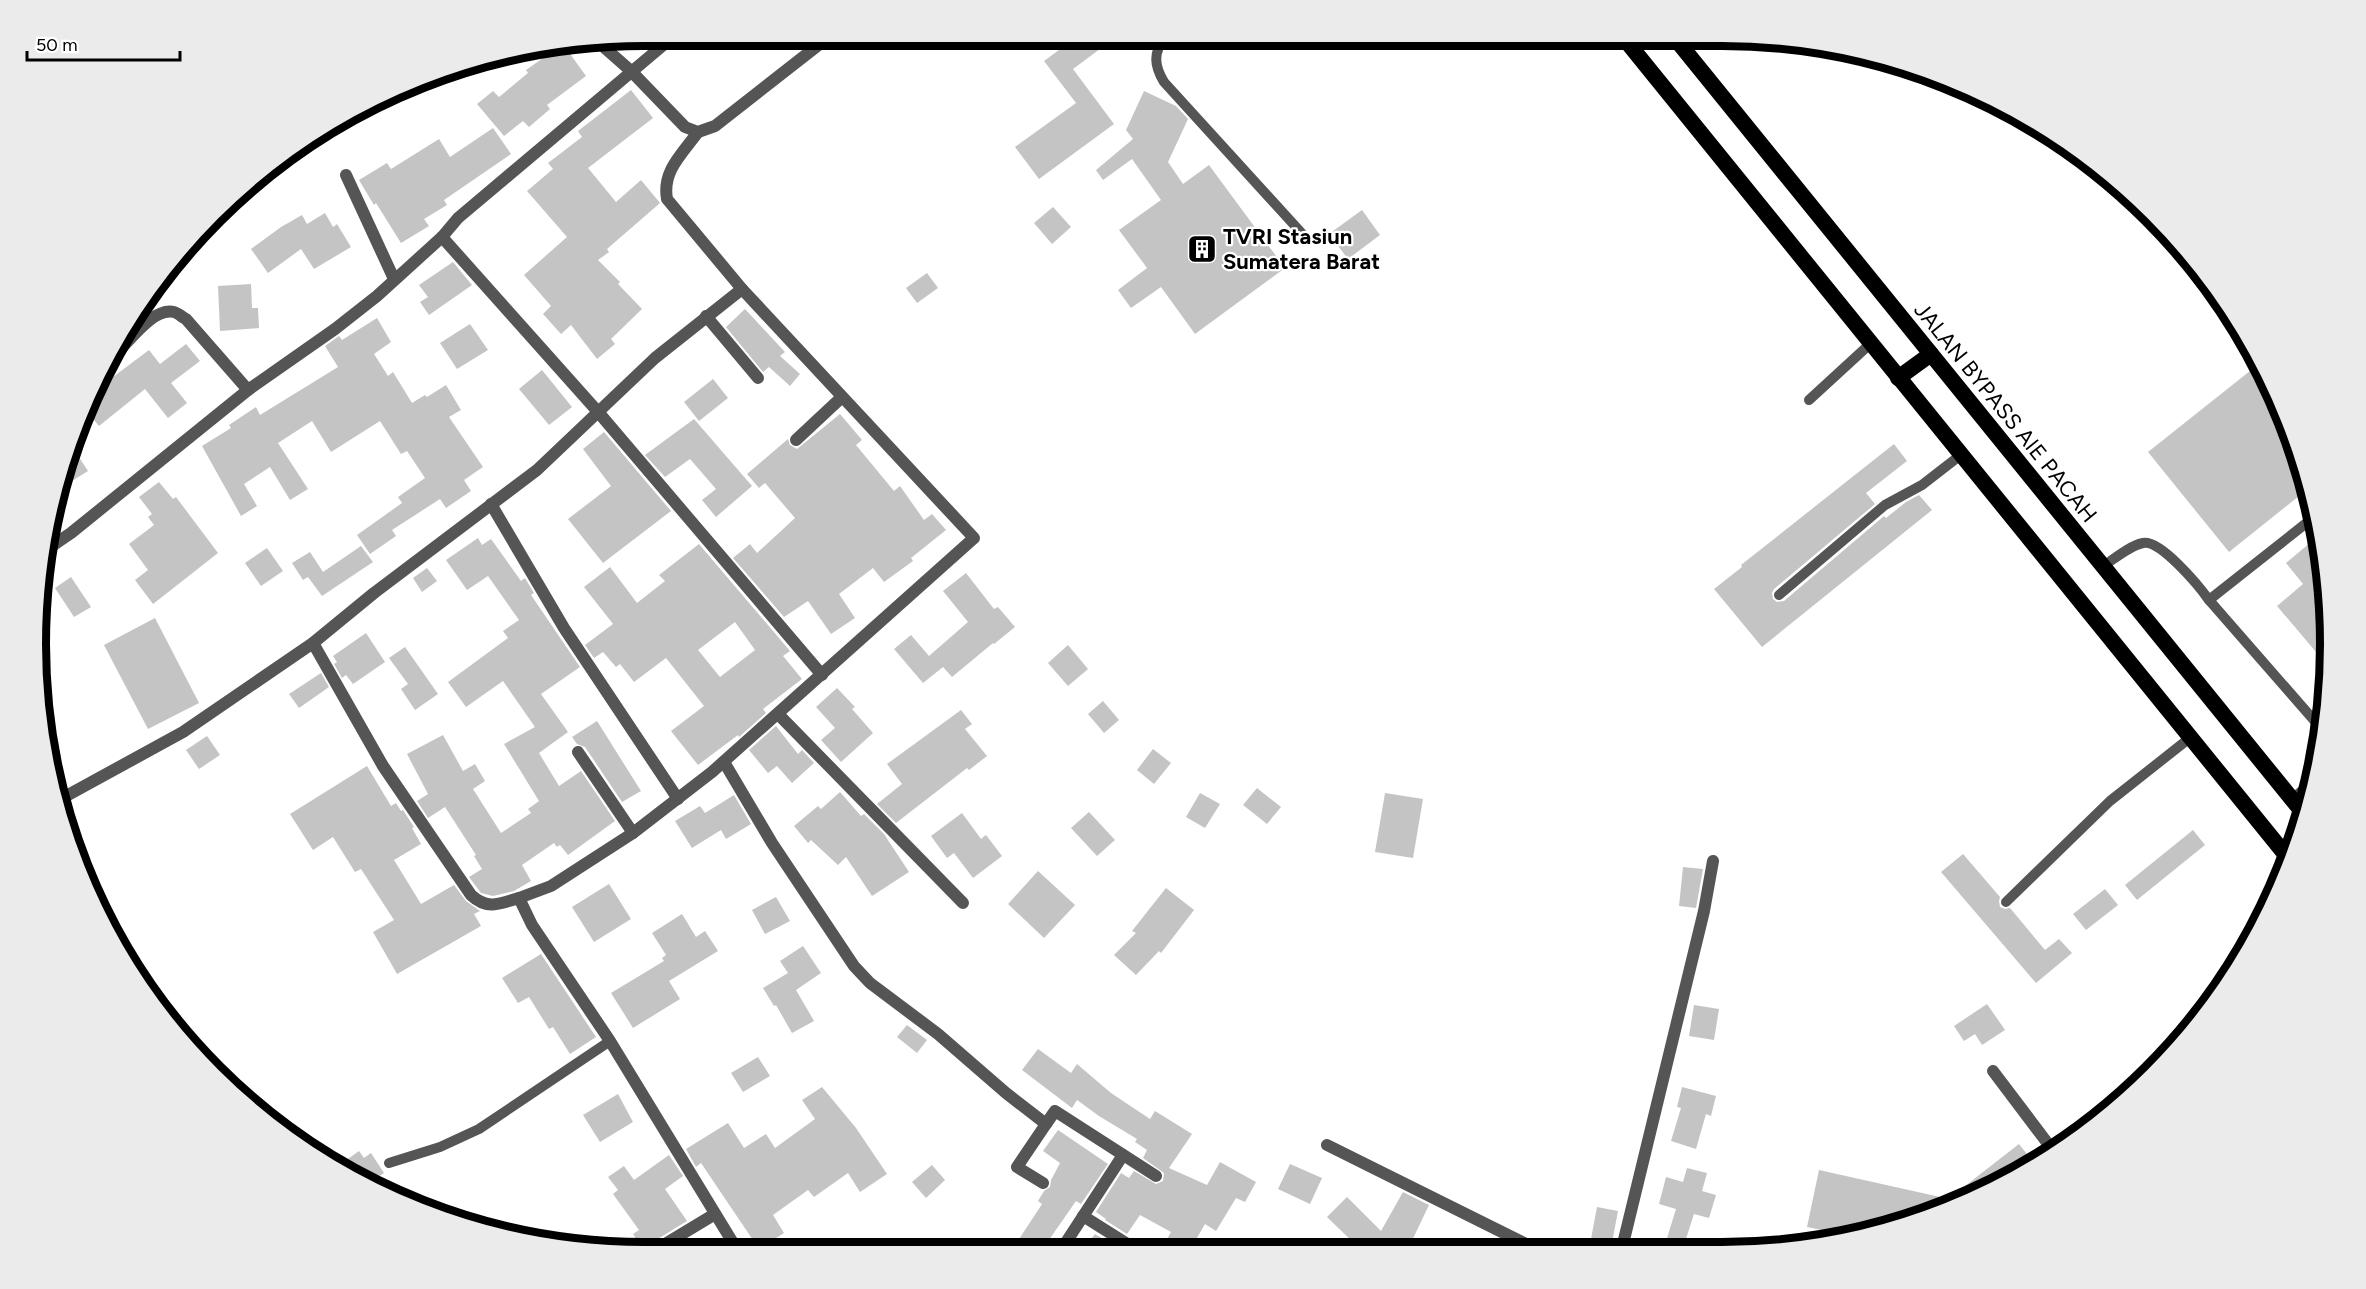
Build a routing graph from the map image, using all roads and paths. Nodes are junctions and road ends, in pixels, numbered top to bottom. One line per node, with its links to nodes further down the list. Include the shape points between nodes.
1 (662, 46): 7 (street)
2 (817, 46): 8 (street, via 715,126)
3 (1159, 46): 11 (lane, via 1155,58 1164,81)
4 (1630, 46): 16 (highway)
5 (1681, 46): 17 (highway, JALAN BYPASS AIE PACAH)
6 (605, 48): 7 (street)
7 (631, 71): 8 (street, via 685,127); 10 (street)
8 (698, 132): 13 (street, via 669,172 665,186 668,199)
9 (346, 175): 12 (street)
10 (442, 237): 12 (street); 23 (street)
11 (1306, 238)
12 (394, 279): 20 (street, via 335,329)
13 (742, 288): 14 (street); 21 (street)
14 (706, 316): 18 (street); 23 (street)
15 (133, 336): 20 (street, via 148,320 160,313 173,312 186,319)
16 (1870, 344): 19 (highway); 22 (lane)
17 (1931, 354): 19 (highway); 29 (highway, JALAN BYPASS AIE PACAH)
18 (758, 378)
19 (1898, 378): 25 (highway)
20 (248, 390): 28 (street)
21 (842, 397): 24 (street); 33 (street, via 974,538)
22 (1809, 400)
23 (599, 412): 26 (street, via 537,470); 33 (street)
24 (796, 440)
25 (1962, 454): 30 (lane, via 1922,485 1886,505); 36 (highway)
26 (491, 504): 32 (street); 41 (street, via 564,628)
27 (2307, 523): 31 (lane)
28 (56, 543)
29 (2102, 567): 31 (lane, via 2143,543 2156,544); 42 (highway, JALAN BYPASS AIE PACAH)
30 (1779, 595)
31 (2209, 600): 35 (lane)
32 (313, 643): 40 (street, via 183,732); 47 (street, via 383,766 471,895 489,906)
33 (822, 675): 34 (street)
34 (778, 714): 38 (street); 49 (street)
35 (2314, 721)
36 (2191, 738): 45 (highway); 48 (lane, via 2110,801)
37 (578, 752): 44 (street)
38 (724, 762): 41 (street); 52 (street, via 772,843 854,966)
39 (2301, 792): 42 (lane)
40 (66, 796)
41 (678, 799): 44 (street)
42 (2292, 799): 43 (highway, JALAN BYPASS AIE PACAH)
43 (2297, 805)
44 (633, 833): 47 (street, via 551,886)
45 (2283, 851)
46 (1713, 861): 66 (street)
47 (519, 898): 50 (street, via 532,926)
48 (2006, 902)
49 (963, 903)
50 (610, 1041): 56 (lane, via 479,1129 440,1147); 59 (street)
51 (1993, 1071): 54 (street)
52 (1046, 1124): 55 (street, via 1055,1111); 58 (street, via 1017,1167)
53 (1327, 1145): 65 (street)
54 (2049, 1145)
55 (1123, 1155): 57 (street); 60 (street)
56 (389, 1163)
57 (1156, 1176)
58 (1043, 1183)
59 (715, 1214): 61 (street); 62 (street)
60 (1083, 1216): 63 (street); 64 (street)
61 (669, 1242)
62 (732, 1242)
63 (1066, 1242)
64 (1124, 1242)
65 (1522, 1242)
66 (1623, 1242)

